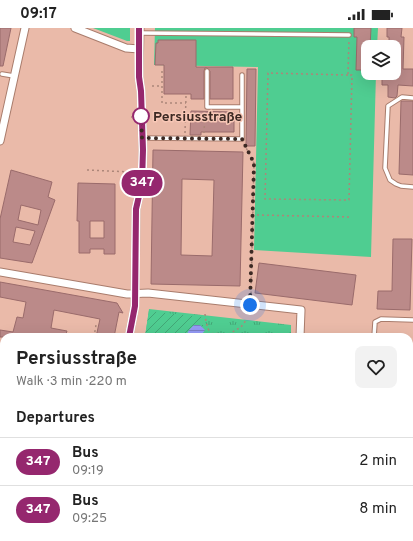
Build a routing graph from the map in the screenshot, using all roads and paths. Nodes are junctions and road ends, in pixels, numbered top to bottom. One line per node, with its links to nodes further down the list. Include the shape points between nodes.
1 (25, 28): 11 (street)
2 (76, 28): 5 (street, via 128,48)
3 (139, 30): 4 (lane); 5 (street)
4 (349, 35): 10 (path)
5 (139, 49): 19 (street)
6 (162, 71): 13 (path)
7 (207, 71): 17 (lane)
8 (2, 74): 11 (lane)
9 (242, 75): 18 (lane)
10 (348, 75): 10 (path, via 352,75 349,200 265,199 268,73)
11 (14, 76): 23 (street)
12 (152, 86): 13 (path)
13 (162, 86): 16 (path, via 162,103)
14 (186, 96): 16 (path)
15 (413, 98): 26 (lane, via 402,97 388,106 385,168 390,180 396,184)
16 (186, 103): 20 (path)
17 (207, 106): 18 (lane); 21 (path)
18 (242, 107): 22 (lane)
19 (142, 138): 20 (lane); 30 (street, via 142,183 136,209)
20 (185, 138): 21 (lane)
21 (204, 139): 22 (lane)
22 (242, 139): 31 (path, via 254,163)
23 (0, 141)
24 (87, 170): 25 (path)
25 (131, 172)
26 (413, 186)
27 (257, 215): 28 (path)
28 (350, 217)
29 (0, 272): 30 (street)
30 (135, 294): 31 (street, via 148,293); 37 (street)
31 (250, 305): 40 (street, via 301,310)
32 (205, 314): 38 (path)
33 (247, 319): 39 (path, via 241,327)
34 (413, 320): 41 (lane, via 381,319 375,322)
35 (96, 325): 36 (path)
36 (95, 333)
37 (130, 333)
38 (210, 333)
39 (231, 333)
40 (300, 333)
41 (374, 333)

